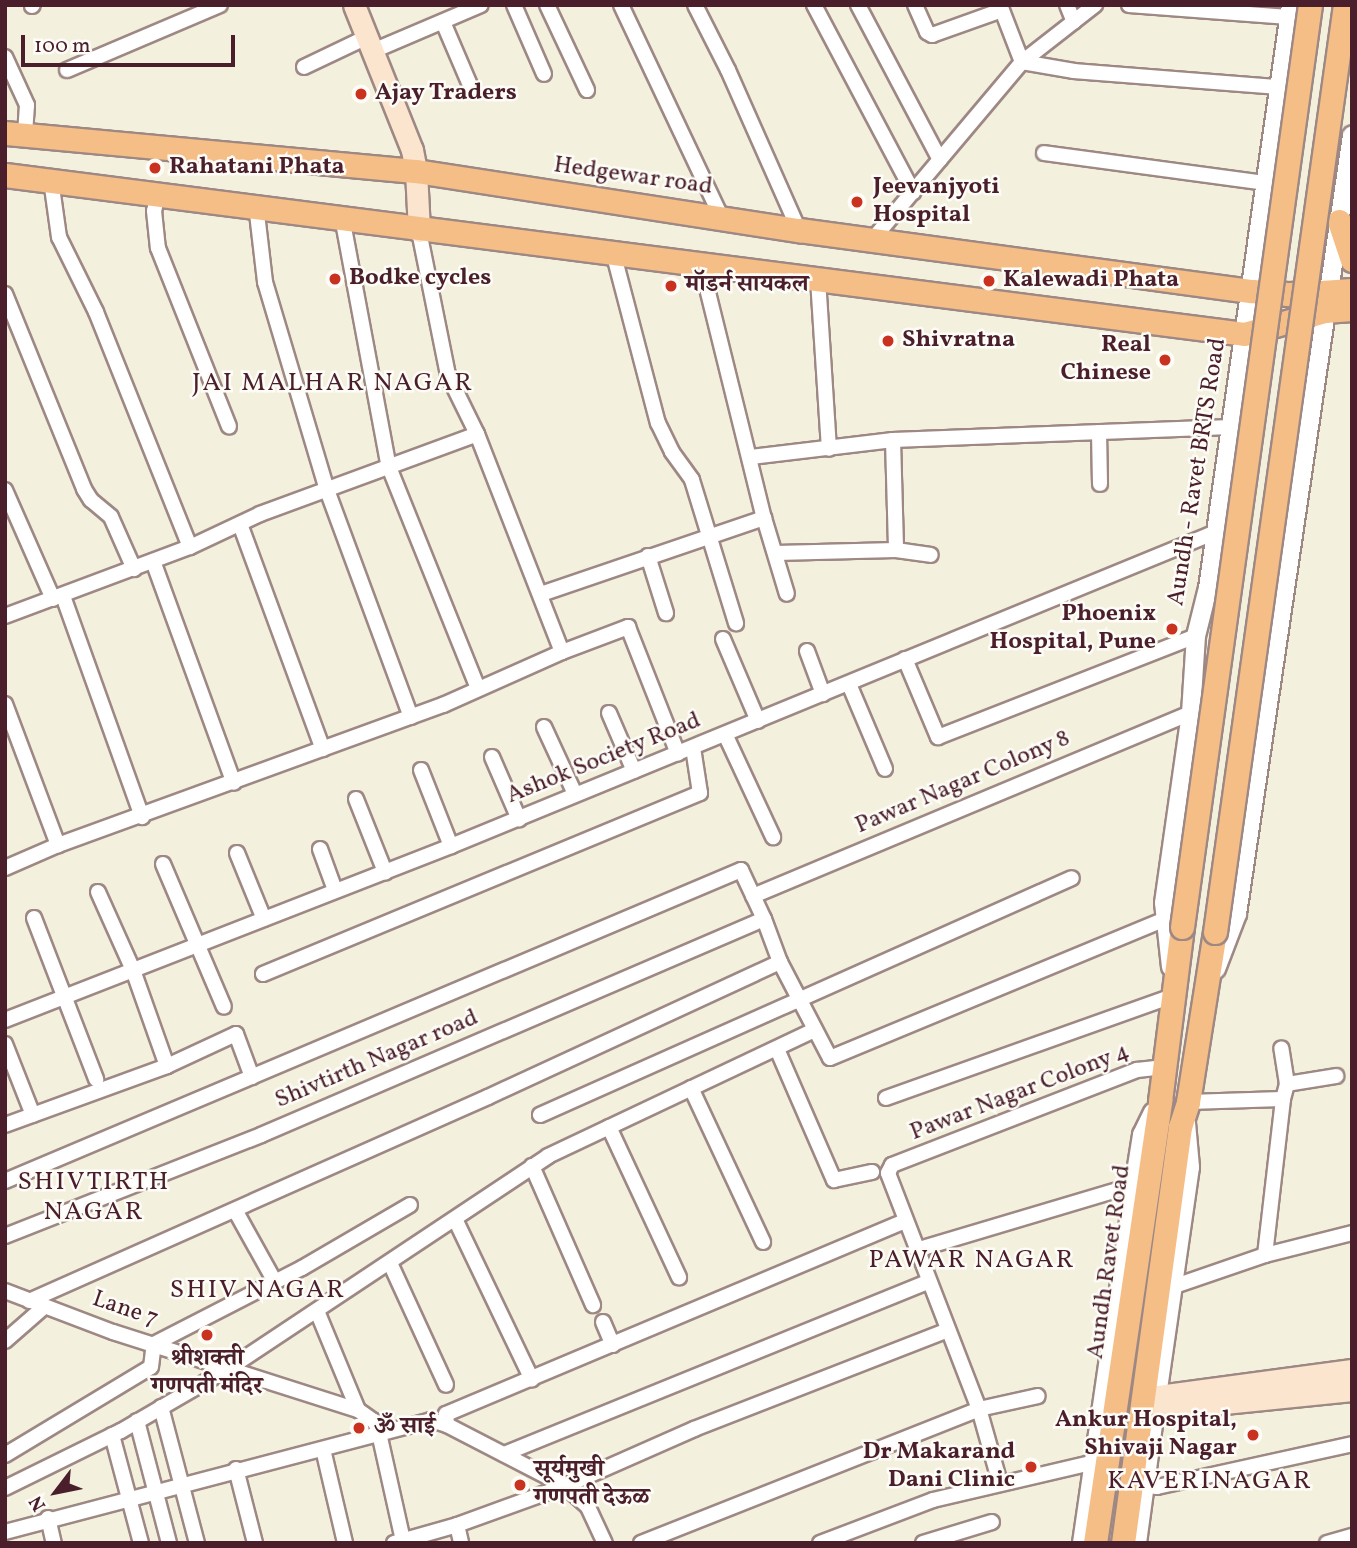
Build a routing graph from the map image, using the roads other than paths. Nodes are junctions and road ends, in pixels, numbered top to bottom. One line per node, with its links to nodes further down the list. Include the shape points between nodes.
1 (220, 5): 24 (street)
2 (354, 5): 20 (main road)
3 (481, 5): 18 (street)
4 (514, 5): 25 (street)
5 (547, 5): 28 (street)
6 (621, 5): 40 (street)
7 (695, 5): 43 (street)
8 (814, 5): 37 (street)
9 (858, 5): 32 (street)
10 (915, 5): 16 (street, via 926,32 932,35)
11 (1067, 5): 19 (street)
12 (1096, 5): 19 (street)
13 (1129, 5): 17 (street)
14 (1310, 5): 126 (main road, Aundh Ravet Road, bridge)
15 (1345, 5): 132 (main road, Aundh Ravet Road, bridge)
16 (1001, 8): 22 (street)
17 (1290, 11): 27 (street, Aundh - Ravet BRTS Road)
18 (443, 22): 20 (street); 26 (street)
19 (1074, 22): 22 (street)
20 (370, 44): 23 (street); 33 (main road, via 402,120)
21 (5, 57): 29 (street, via 27,105)
22 (1022, 62): 27 (street, via 1074,71); 32 (street)
23 (304, 67)
24 (67, 70)
25 (544, 74)
26 (470, 85)
27 (1278, 88): 36 (street, Aundh - Ravet BRTS Road)
28 (587, 90)
29 (15, 134): 33 (main road, Hedgewar road)
30 (1352, 135): 42 (street)
31 (1045, 153): 36 (street)
32 (940, 160): 37 (street)
33 (416, 171): 40 (main road, Hedgewar road); 44 (main road)
34 (5, 175): 35 (main road)
35 (51, 180): 38 (main road); 71 (street, via 59,237 96,312)
36 (1265, 183): 51 (street, Aundh - Ravet BRTS Road)
37 (913, 192): 45 (street)
38 (158, 194): 39 (main road); 56 (street, via 153,211 158,248)
39 (256, 205): 41 (main road); 66 (street, via 265,282)
40 (721, 216): 43 (main road, Hedgewar road)
41 (342, 217): 44 (main road); 63 (street)
42 (1339, 221): 47 (main road); 53 (street)
43 (800, 230): 45 (main road, Hedgewar road)
44 (419, 231): 46 (main road); 59 (street, via 448,375)
45 (873, 239): 51 (main road, Hedgewar road)
46 (613, 253): 48 (main road); 70 (street, via 658,423 692,480)
47 (1352, 260)
48 (701, 264): 49 (main road); 62 (street)
49 (818, 279): 55 (main road); 61 (street)
50 (1352, 290): 53 (main road)
51 (1252, 291): 53 (main road, Hedgewar road); 55 (street, Aundh - Ravet BRTS Road)
52 (5, 294): 77 (street, via 84,489 111,517)
53 (1327, 302): 54 (main road); 55 (main road); 132 (street, via 1237,914)
54 (1352, 309)
55 (1244, 334): 57 (street, Aundh - Ravet BRTS Road)
56 (229, 426)
57 (1231, 427): 58 (street); 69 (street, Aundh - Ravet BRTS Road)
58 (1099, 432): 60 (street); 64 (street)
59 (477, 434): 63 (street); 78 (street)
60 (893, 440): 61 (street); 72 (street)
61 (829, 449): 62 (street)
62 (751, 457): 67 (street)
63 (389, 467): 66 (street); 90 (street)
64 (1100, 484)
65 (5, 490): 80 (street)
66 (327, 490): 68 (street); 95 (street)
67 (764, 518): 70 (street); 73 (street)
68 (240, 524): 71 (street); 100 (street)
69 (1216, 533): 84 (street, Aundh - Ravet BRTS Road); 88 (street, Ashok Society Road)
70 (706, 535): 75 (street); 83 (street)
71 (190, 547): 76 (street)
72 (896, 550): 73 (street); 74 (street)
73 (776, 553): 79 (street)
74 (931, 555)
75 (648, 556): 78 (street); 81 (street)
76 (153, 561): 77 (street); 106 (street)
77 (134, 569): 80 (street)
78 (541, 594): 87 (street)
79 (787, 594)
80 (58, 598): 82 (street); 109 (street)
81 (666, 612)
82 (5, 616)
83 (736, 622)
84 (1196, 636): 88 (street, via 938,737); 94 (street, Aundh - Ravet BRTS Road)
85 (723, 639): 96 (street)
86 (807, 651): 91 (street)
87 (562, 652): 90 (street); 101 (street, via 628,627)
88 (905, 659): 89 (street, Ashok Society Road)
89 (849, 684): 91 (street, Ashok Society Road); 103 (street)
90 (478, 688): 95 (street)
91 (823, 694): 96 (street, Ashok Society Road)
92 (5, 704): 112 (street)
93 (608, 713): 105 (street)
94 (1191, 713): 122 (street, Pawar Nagar Colony 8); 126 (street, Aundh - Ravet BRTS Road, via 1164,903)
95 (411, 717): 100 (street)
96 (758, 721): 98 (street, Ashok Society Road)
97 (544, 727): 107 (street)
98 (725, 734): 99 (street, Ashok Society Road); 111 (street)
99 (693, 748): 101 (street, Ashok Society Road); 130 (street, via 700,793)
100 (323, 749): 106 (street)
101 (678, 754): 105 (street, Ashok Society Road)
102 (492, 757): 110 (street)
103 (885, 769)
104 (421, 770): 113 (street)
105 (634, 771): 107 (street, Ashok Society Road)
106 (234, 783): 109 (street)
107 (575, 794): 110 (street, Ashok Society Road)
108 (356, 799): 118 (street)
109 (142, 817): 112 (street)
110 (519, 819): 113 (street, Ashok Society Road)
111 (773, 837)
112 (58, 845): 117 (street)
113 (451, 846): 118 (street, Ashok Society Road)
114 (320, 849): 120 (street)
115 (237, 853): 124 (street)
116 (163, 864): 127 (street)
117 (5, 868)
118 (385, 872): 120 (street, Ashok Society Road)
119 (1072, 877): 134 (street)
120 (335, 890): 124 (street, Ashok Society Road)
121 (98, 892): 129 (street)
122 (753, 896): 125 (street); 144 (street, via 741,870)
123 (34, 918): 133 (street)
124 (264, 919): 127 (street, Ashok Society Road)
125 (764, 919): 128 (street); 164 (street, Shivtirth Nagar road, via 261,1135)
126 (1174, 923): 131 (main road, Aundh Ravet Road); 137 (street, via 830,1058)
127 (197, 946): 129 (street, Ashok Society Road); 135 (street)
128 (780, 962): 134 (street); 160 (street)
129 (133, 971): 133 (street, Ashok Society Road); 141 (street)
130 (263, 974)
131 (1172, 992): 142 (main road, Aundh Ravet Road); 148 (street)
132 (1207, 993): 150 (main road, Aundh Ravet Road)
133 (66, 997): 136 (street, Ashok Society Road); 145 (street)
134 (799, 998): 137 (street); 152 (street)
135 (224, 1007)
136 (5, 1020)
137 (815, 1030): 140 (street)
138 (5, 1044): 151 (street)
139 (1281, 1048): 147 (street)
140 (777, 1049): 146 (street); 156 (street, via 834,1180)
141 (167, 1066): 144 (street, via 236,1034); 151 (street)
142 (1165, 1067): 149 (main road, Aundh Ravet Road); 162 (street, Pawar Nagar Colony 4, via 1137,1070 892,1165 888,1173)
143 (1336, 1076): 147 (street)
144 (252, 1077): 157 (street)
145 (96, 1079)
146 (691, 1088): 154 (street); 165 (street)
147 (1285, 1091): 150 (street); 167 (street)
148 (886, 1098)
149 (1160, 1101): 158 (street, via 1142,1135); 229 (main road, Aundh Ravet Road)
150 (1185, 1109): 172 (street, via 1190,1167); 230 (main road, Aundh Ravet Road)
151 (33, 1115): 153 (street)
152 (540, 1115)
153 (5, 1125)
154 (609, 1127): 155 (street); 169 (street)
155 (532, 1166): 161 (street); 175 (street)
156 (872, 1172)
157 (5, 1181)
158 (1134, 1185): 166 (street); 202 (street, via 1110,1395)
159 (410, 1205): 170 (street)
160 (235, 1210): 170 (street); 174 (street)
161 (455, 1219): 168 (street); 185 (street)
162 (905, 1221): 166 (street); 182 (street)
163 (1352, 1233): 167 (street)
164 (5, 1236)
165 (763, 1242)
166 (916, 1250): 171 (street)
167 (1265, 1255): 172 (street)
168 (390, 1263): 177 (street); 186 (street)
169 (679, 1277)
170 (275, 1282): 181 (street)
171 (928, 1282): 179 (street); 200 (street)
172 (1172, 1287): 190 (street)
173 (5, 1291): 174 (street, Lane 7)
174 (29, 1301): 176 (street, Lane 7)
175 (593, 1305)
176 (44, 1307): 180 (street); 181 (street, Lane 7)
177 (317, 1311): 183 (street); 193 (street)
178 (603, 1322): 182 (street)
179 (946, 1331): 192 (street); 207 (street, via 694,1429)
180 (5, 1342)
181 (154, 1345): 183 (street, Lane 7); 201 (street, via 151,1367)
182 (613, 1345): 185 (street)
183 (231, 1367): 191 (street); 193 (street, Lane 7)
184 (1352, 1370): 189 (main road)
185 (532, 1380): 195 (street, via 446,1414)
186 (446, 1385)
187 (1352, 1390): 189 (main road)
188 (1038, 1396): 192 (street)
189 (1194, 1398): 190 (main road)
190 (1153, 1402): 206 (street)
191 (161, 1407): 194 (street); 204 (street)
192 (979, 1409): 205 (street); 225 (street)
193 (358, 1410): 196 (street, via 374,1421)
194 (137, 1421): 197 (street); 209 (street)
195 (447, 1425): 196 (street, via 431,1420); 200 (street)
196 (380, 1433): 199 (street); 216 (street)
197 (112, 1434): 208 (street); 210 (street)
198 (1352, 1444): 206 (street, via 1157,1487)
199 (323, 1448): 203 (street); 222 (street)
200 (504, 1454): 207 (street)
201 (5, 1455)
202 (1095, 1462): 205 (street); 228 (street)
203 (236, 1469): 204 (street); 221 (street)
204 (182, 1483): 209 (street); 220 (street)
205 (1000, 1483): 226 (street, via 933,1500)
206 (1144, 1485): 231 (street)
207 (565, 1486): 213 (street); 224 (street, via 588,1507)
208 (5, 1488)
209 (155, 1491): 210 (street); 219 (street)
210 (128, 1498): 211 (street); 218 (street)
211 (48, 1518): 214 (street); 217 (street)
212 (992, 1522): 227 (street)
213 (457, 1525): 216 (street); 223 (street)
214 (5, 1532)
215 (1352, 1536): 232 (street)
216 (398, 1541)
217 (54, 1543)
218 (141, 1543)
219 (169, 1543)
220 (197, 1543)
221 (255, 1543)
222 (345, 1543)
223 (461, 1543)
224 (605, 1543)
225 (641, 1543)
226 (820, 1543)
227 (923, 1543)
228 (1082, 1543)
229 (1095, 1543)
230 (1123, 1543)
231 (1136, 1543)
232 (1327, 1543)

